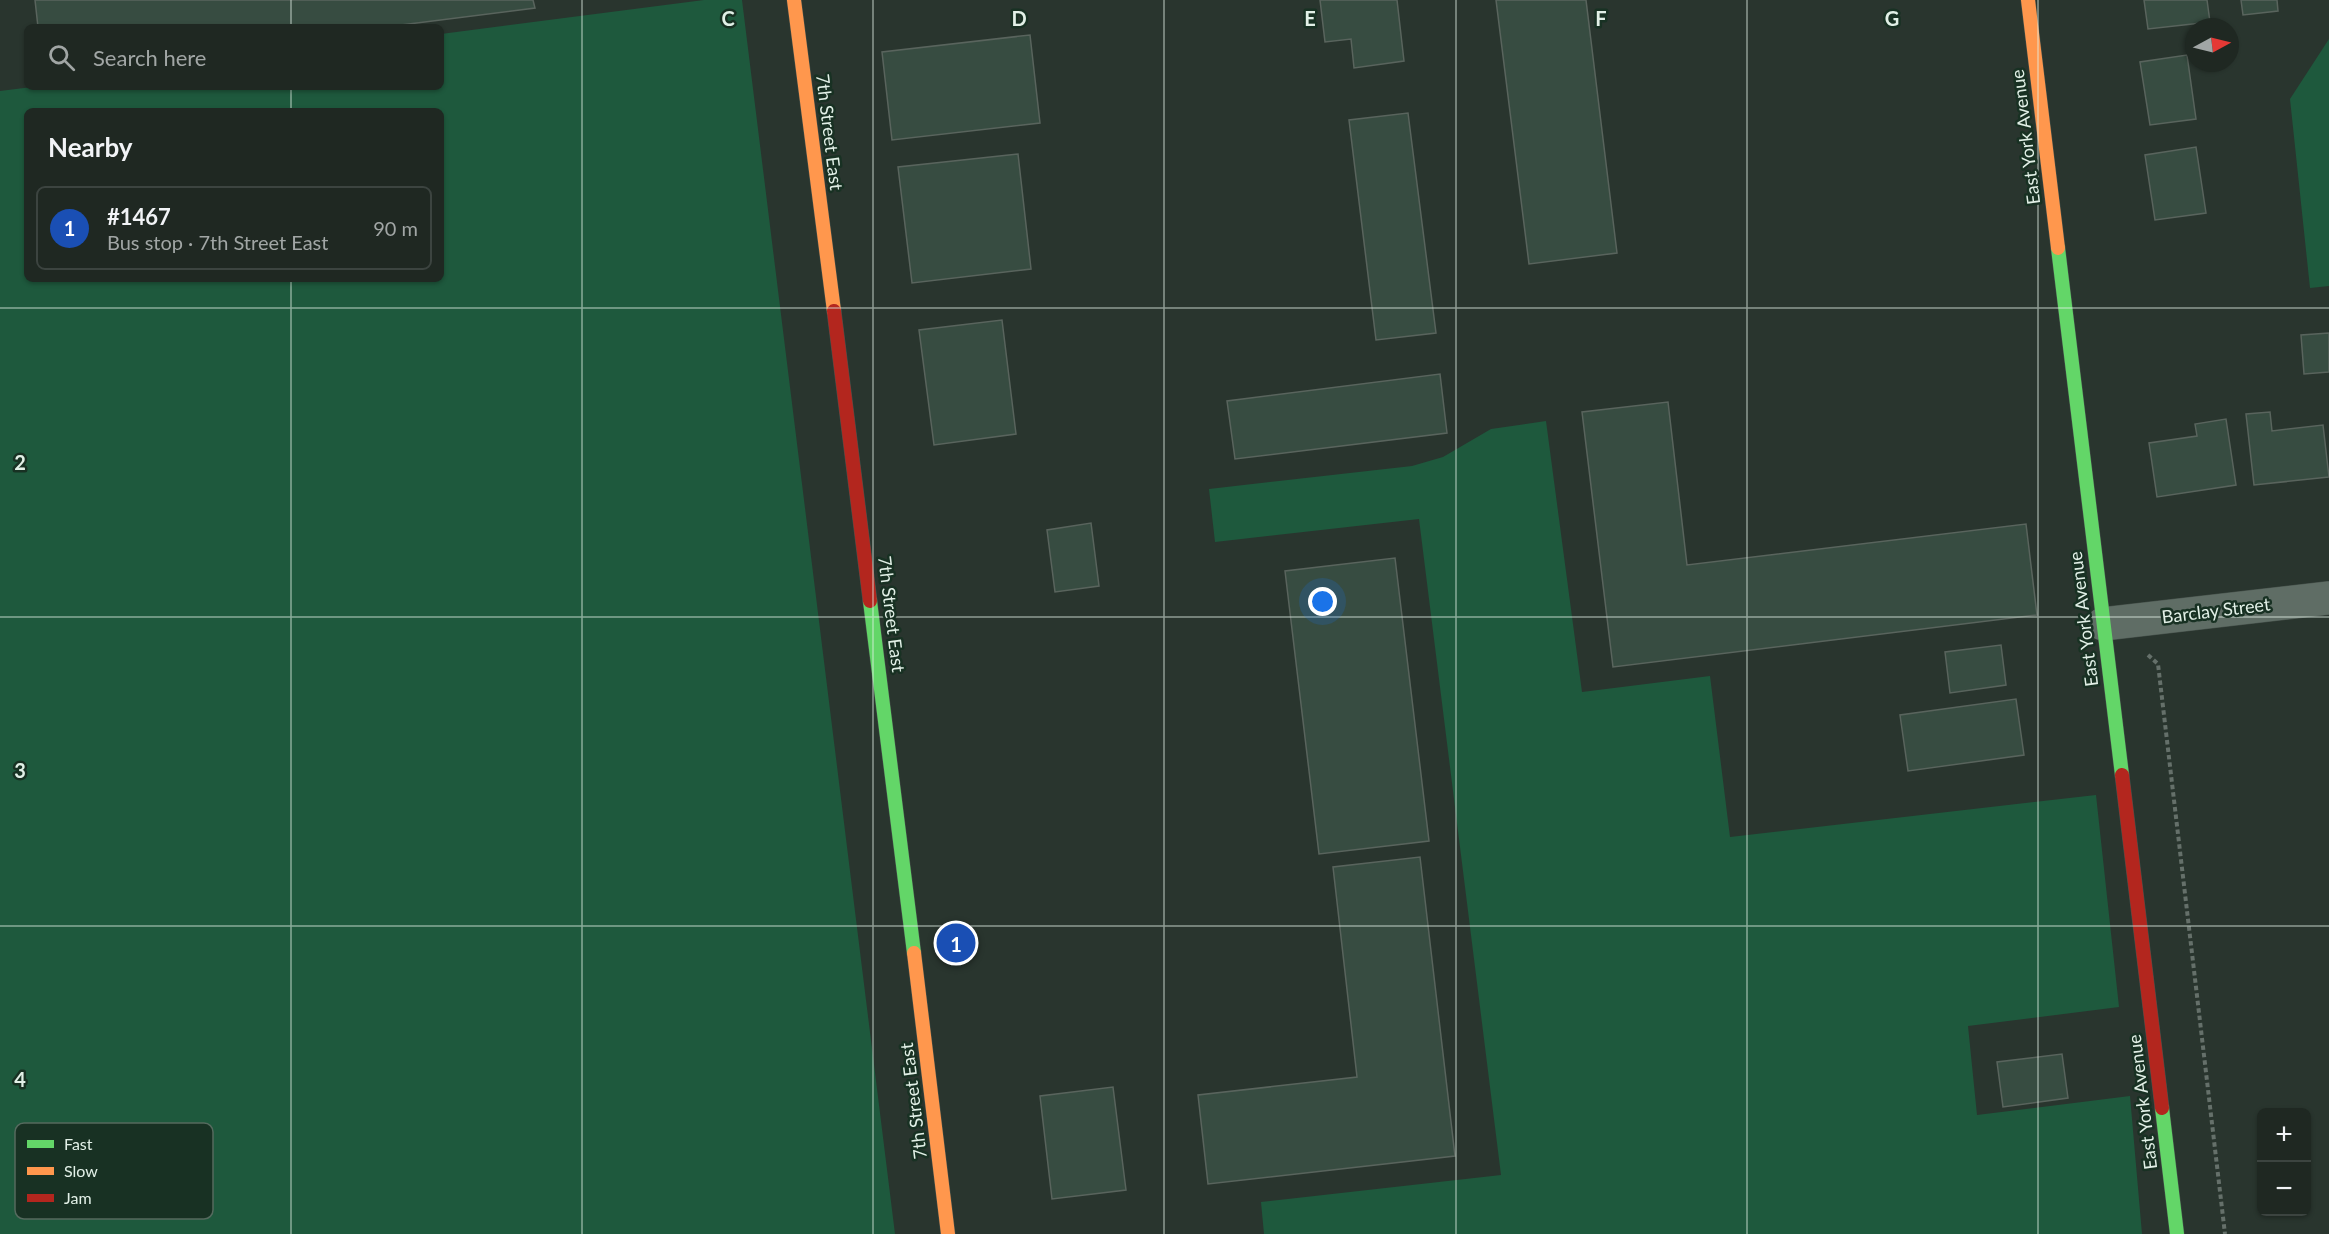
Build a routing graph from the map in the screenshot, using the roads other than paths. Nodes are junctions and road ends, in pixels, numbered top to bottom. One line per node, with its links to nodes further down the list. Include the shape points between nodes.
1 (794, 0): 5 (street, 7th Street East)
2 (2028, 0): 4 (street, East York Avenue)
3 (2329, 598): 4 (street, Barclay Street)
4 (2103, 624): 6 (street, East York Avenue)
5 (948, 1234)
6 (2177, 1234)

